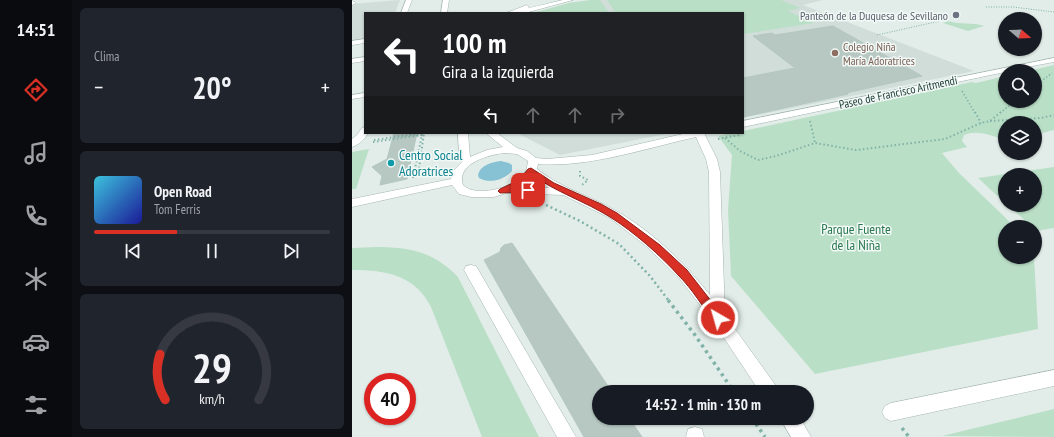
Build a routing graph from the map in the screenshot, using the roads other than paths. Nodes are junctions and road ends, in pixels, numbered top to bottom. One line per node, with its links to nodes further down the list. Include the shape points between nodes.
1 (409, 0): 5 (street)
2 (446, 0): 6 (street)
3 (554, 0): 7 (street)
4 (570, 0): 8 (street)
5 (404, 12)
6 (444, 12)
7 (512, 12)
8 (523, 12)
9 (364, 42): 10 (street)
10 (352, 43)
11 (364, 59): 13 (street)
12 (1054, 60): 16 (street, Paseo de Francisco Aritmendi)
13 (352, 61)
14 (364, 95): 15 (street)
15 (352, 97)
16 (744, 124)
17 (364, 131): 22 (street)
18 (463, 134): 24 (street)
19 (492, 134): 23 (street)
20 (695, 134): 25 (street, via 592,158)
21 (700, 134): 31 (street, via 715,167)
22 (354, 143)
23 (513, 150): 24 (street, via 494,151); 25 (street, via 526,154)
24 (467, 163): 26 (street, via 457,175)
25 (532, 166): 27 (street, via 522,182); 28 (street, via 541,178)
26 (456, 181): 27 (street, via 458,186 468,193 486,194); 29 (street)
27 (503, 191): 28 (street)
28 (569, 193): 31 (street, via 614,215 656,248 684,273)
29 (352, 203)
30 (471, 270): 36 (street)
31 (718, 318): 33 (street)
32 (1054, 378): 34 (street)
33 (765, 385)
34 (891, 412)
35 (794, 425): 37 (street)
36 (567, 437)
37 (802, 437)

